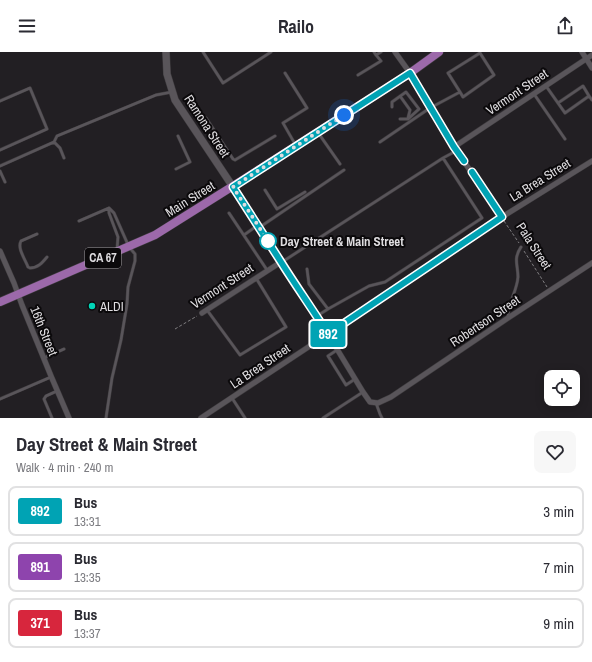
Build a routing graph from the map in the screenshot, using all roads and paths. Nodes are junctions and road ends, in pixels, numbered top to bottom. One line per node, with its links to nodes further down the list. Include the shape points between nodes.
1 (166, 52): 16 (main road, Ramona Street, via 167,74)
2 (203, 52): 3 (lane, via 223,83)
3 (270, 52)
4 (381, 52): 8 (lane)
5 (395, 52): 13 (street, Pala Street)
6 (439, 52): 13 (main road, Main Street / CA 67)
7 (582, 52): 10 (street)
8 (375, 53): 14 (lane, via 381,61)
9 (592, 55): 10 (street, Vermont Street)
10 (586, 59): 11 (street); 15 (street, Vermont Street)
11 (592, 68)
12 (285, 73): 35 (lane, via 307,108 283,123)
13 (410, 73): 25 (street, Pala Street); 29 (main road, Main Street / CA 67)
14 (358, 75)
15 (546, 85): 18 (street, Vermont Street); 23 (lane)
16 (173, 92): 33 (lane, via 156,95 57,136); 47 (main road, Ramona Street, via 175,100)
17 (460, 92): 17 (lane, via 448,72 480,53 494,75 463,97); 25 (lane)
18 (533, 94): 32 (lane); 36 (street, Vermont Street)
19 (400, 96): 24 (lane, via 392,102); 28 (lane, via 410,110); 28 (lane, via 406,92 419,109)
20 (589, 96): 21 (lane); 23 (lane, via 565,112); 23 (lane, via 583,86)
21 (592, 100)
22 (0, 101): 37 (lane, via 30,88 47,128)
23 (558, 103)
24 (392, 107)
25 (430, 108): 34 (lane); 36 (street, Pala Street)
26 (206, 118): 31 (lane, via 235,160)
27 (400, 119): 28 (lane)
28 (408, 119)
29 (318, 132): 35 (main road, Main Street / CA 67); 41 (lane)
30 (178, 136): 43 (lane, via 190,162)
31 (275, 136)
32 (565, 139)
33 (54, 142): 38 (lane); 42 (lane)
34 (380, 142)
35 (296, 146): 47 (main road, Main Street / CA 67)
36 (455, 149): 39 (lane); 52 (street, Pala Street)
37 (0, 150)
38 (64, 158)
39 (443, 158): 62 (lane); 70 (lane, via 482,218 385,282 369,286)
40 (592, 161): 52 (street, La Brea Street)
41 (340, 164)
42 (0, 166)
43 (176, 169)
44 (344, 170): 54 (lane)
45 (0, 171): 46 (lane)
46 (5, 182)
47 (233, 187): 54 (street); 57 (main road, Main Street / CA 67, via 155,235)
48 (265, 190): 49 (lane, via 277,209)
49 (305, 192)
50 (109, 208): 53 (lane); 57 (lane, via 114,213); 60 (lane, via 118,237)
51 (229, 213): 56 (lane)
52 (502, 217): 58 (path, Pala Street); 76 (street, La Brea Street)
53 (79, 221)
54 (259, 226): 56 (lane); 62 (street)
55 (37, 234): 61 (lane, via 21,241 19,247 30,268 38,266)
56 (244, 235): 65 (lane)
57 (129, 247): 60 (main road, Main Street / CA 67); 89 (lane, via 135,254 135,261)
58 (521, 247): 67 (path, Pala Street); 74 (lane, via 516,258 518,277)
59 (0, 251): 68 (street, 16th Street)
60 (116, 252): 68 (main road, Main Street / CA 67)
61 (47, 257)
62 (281, 262): 65 (street, Vermont Street); 73 (street)
63 (592, 263): 67 (street, Robertson Street)
64 (307, 269): 70 (lane, via 309,284)
65 (267, 270): 66 (street, Vermont Street)
66 (256, 278): 71 (street, Vermont Street); 71 (lane, via 286,327 240,355)
67 (549, 291): 74 (street, Robertson Street)
68 (18, 295): 69 (main road, Main Street / CA 67); 79 (street, 16th Street)
69 (0, 302)
70 (328, 309): 73 (lane)
71 (207, 310): 72 (street, Vermont Street)
72 (202, 313): 75 (path, Vermont Street)
73 (317, 316): 76 (street)
74 (508, 318): 86 (street, Robertson Street, via 391,397)
75 (175, 329)
76 (328, 334): 78 (street); 84 (street, La Brea Street)
77 (64, 349): 79 (lane)
78 (337, 350): 81 (street); 81 (lane, via 328,356 346,385)
79 (44, 358): 80 (street, 16th Street)
80 (51, 376): 82 (street, 16th Street); 85 (lane)
81 (355, 378): 83 (street)
82 (57, 391): 87 (lane, via 44,399); 88 (street, 16th Street)
83 (363, 392): 86 (street, via 370,402); 92 (lane)
84 (232, 397): 90 (street, La Brea Street); 91 (lane)
85 (0, 399)
86 (376, 403): 93 (lane)
87 (52, 418)
88 (69, 418)
89 (106, 418)
90 (201, 418)
91 (245, 418)
92 (323, 418)
93 (382, 418)

